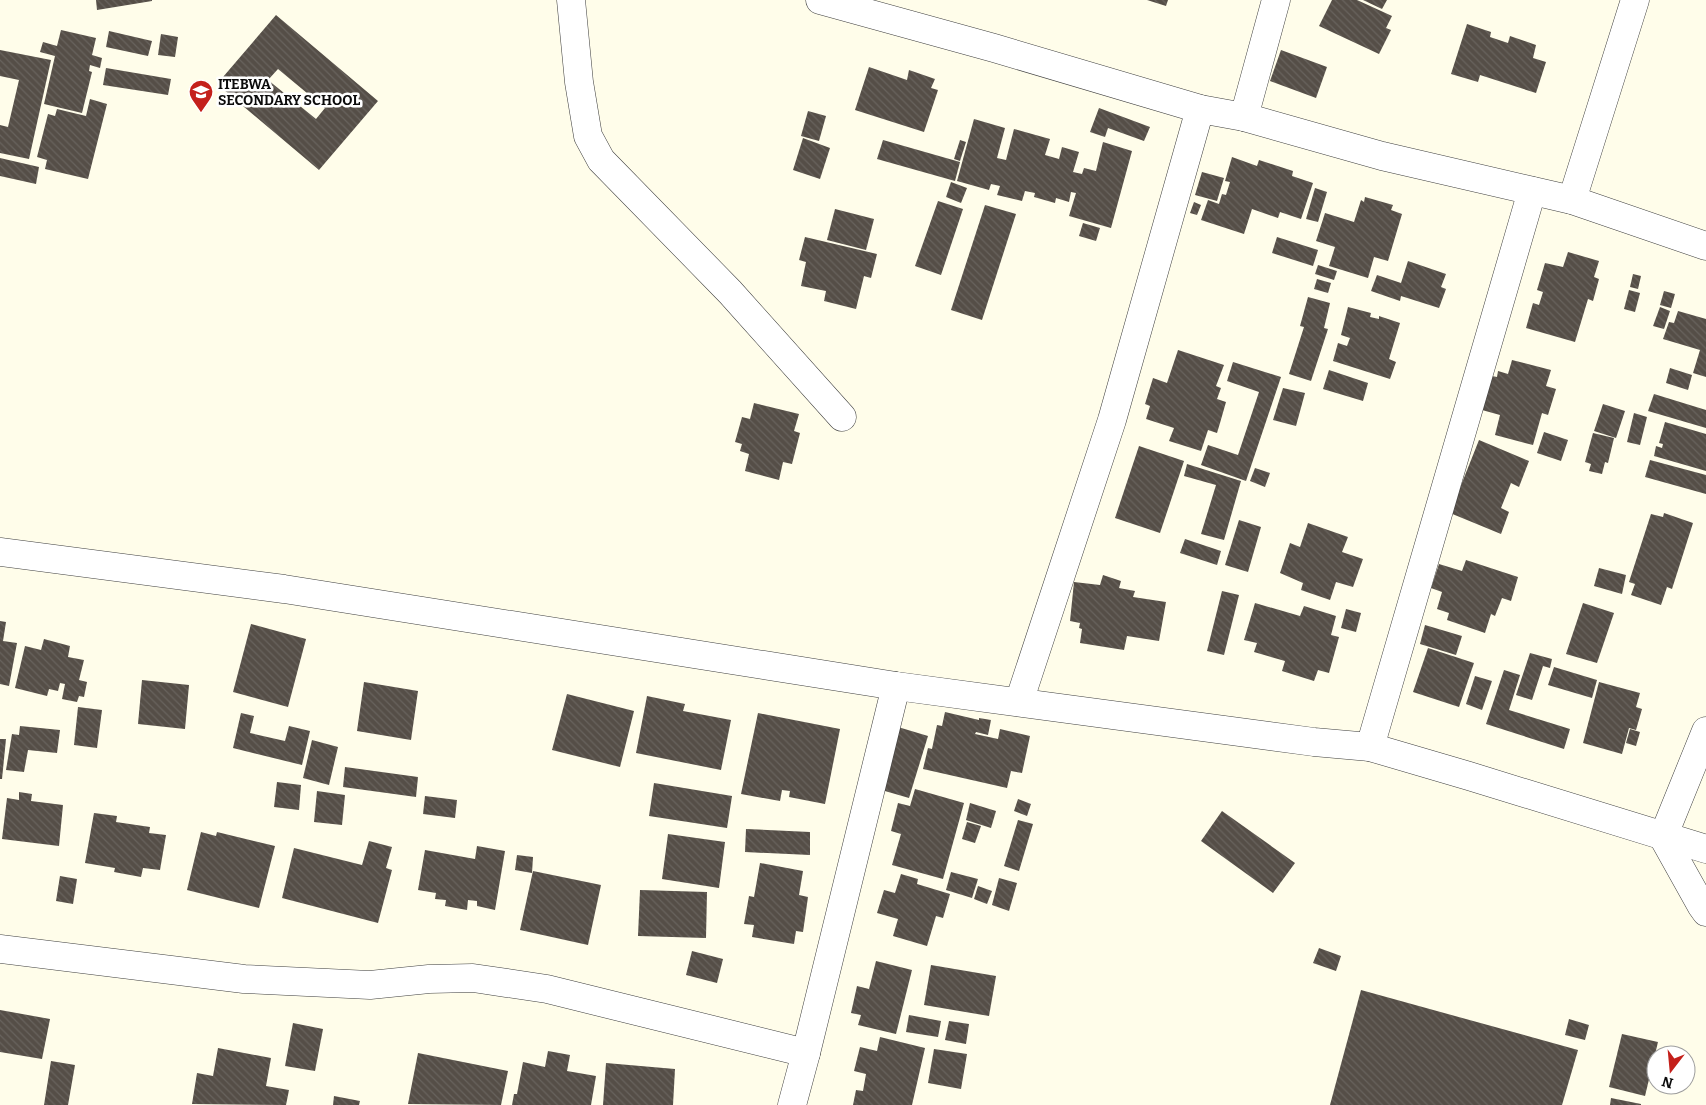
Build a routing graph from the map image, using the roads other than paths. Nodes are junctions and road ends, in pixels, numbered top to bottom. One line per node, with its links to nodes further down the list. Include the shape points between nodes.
1 (571, 0): 10 (street, via 588,136 601,160 730,292)
2 (820, 0): 5 (street)
3 (1276, 0): 6 (street)
4 (1634, 0): 8 (street)
5 (1200, 109): 6 (street); 13 (street, via 1112,420)
6 (1244, 117): 7 (street, via 1382,156)
7 (1532, 191): 8 (street); 15 (street)
8 (1572, 200): 9 (street)
9 (1706, 246)
10 (842, 417)
11 (0, 552): 12 (street, via 284,589)
12 (896, 686): 13 (street); 20 (street)
13 (1019, 702): 15 (street)
14 (1706, 732): 16 (street)
15 (1370, 748): 16 (street)
16 (1663, 837): 17 (street); 18 (street)
17 (1706, 849)
18 (1706, 912)
19 (0, 949): 20 (street, via 244,979 370,985 473,978 547,989)
20 (806, 1053): 21 (street)
21 (792, 1105)

